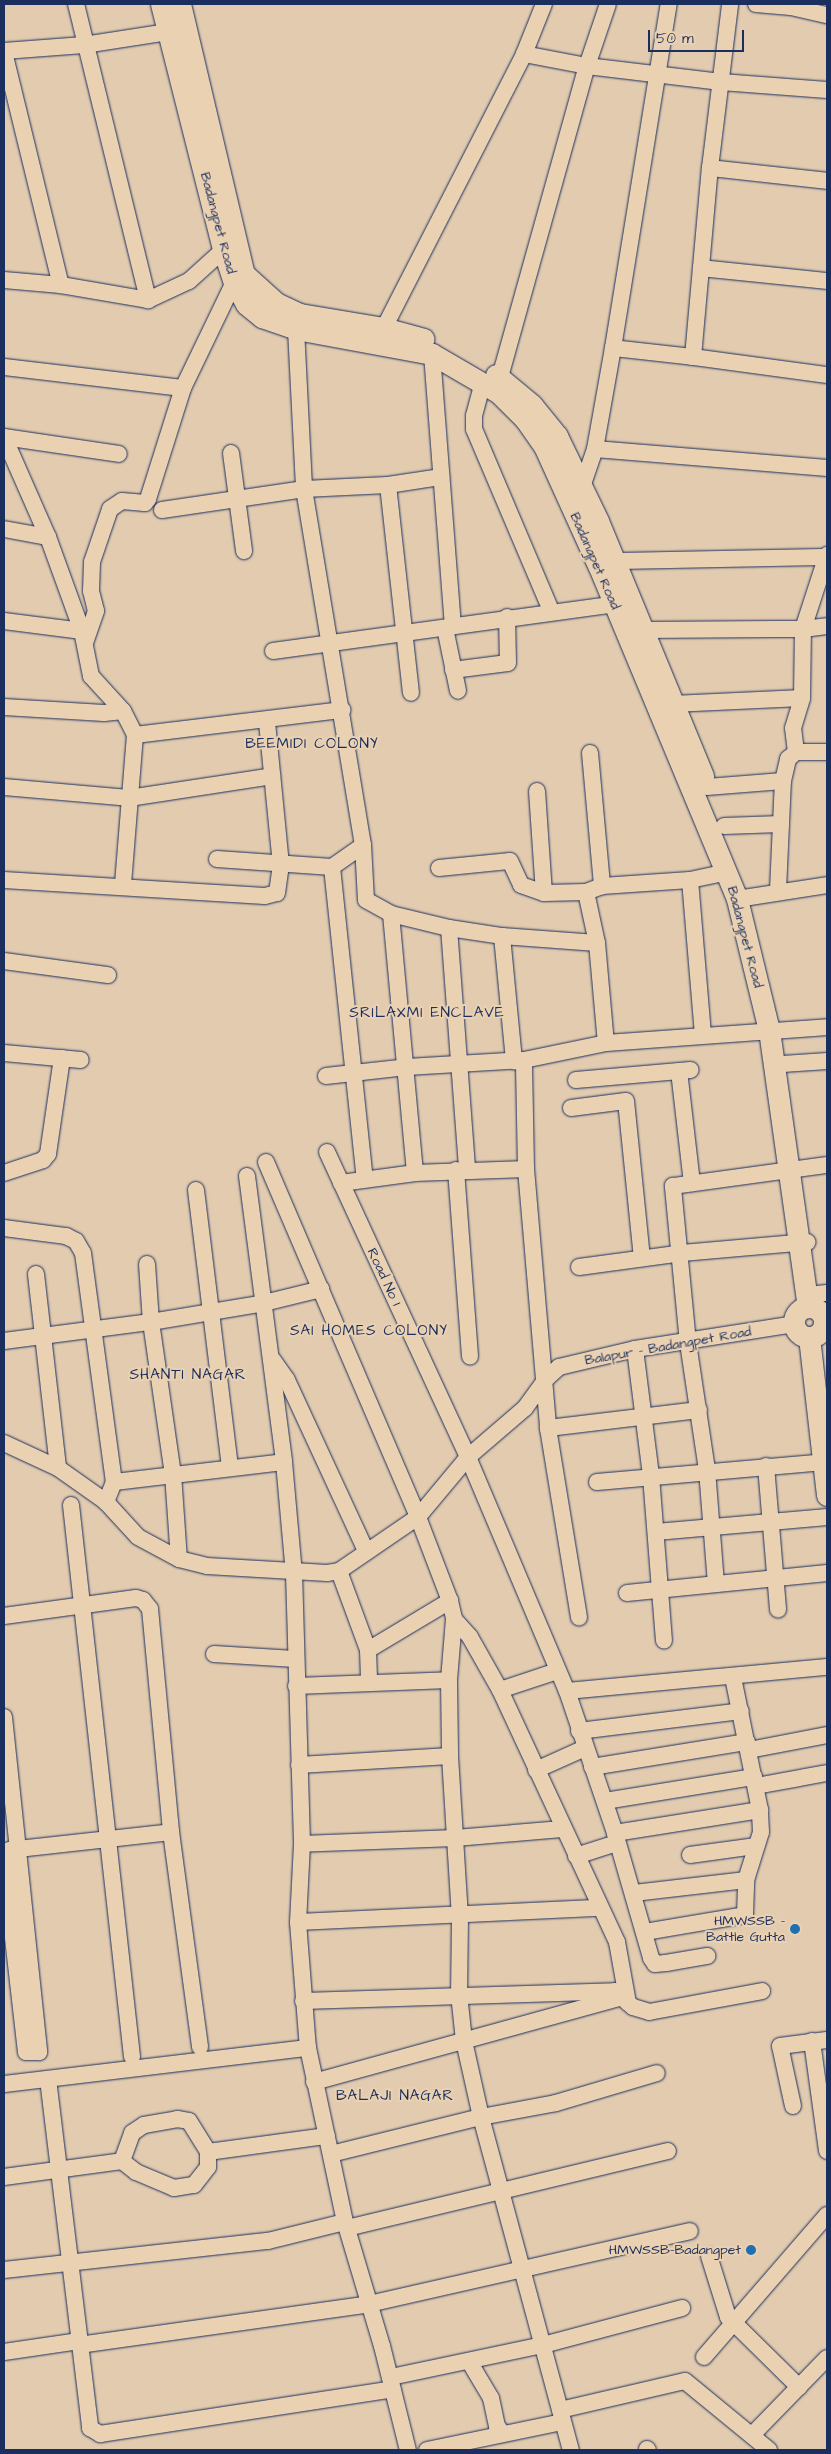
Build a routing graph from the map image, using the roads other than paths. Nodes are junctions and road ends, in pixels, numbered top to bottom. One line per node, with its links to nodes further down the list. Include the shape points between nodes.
1 (76, 4): 12 (street)
2 (161, 4): 11 (main road, Badangpet Road)
3 (180, 4): 21 (main road, Badangpet Road)
4 (544, 4): 14 (street)
5 (608, 4): 15 (street)
6 (669, 4): 16 (street)
7 (730, 4): 17 (street)
8 (756, 4): 9 (street)
9 (791, 5): 10 (street)
10 (827, 15)
11 (168, 32): 12 (street); 21 (main road, Badangpet Road)
12 (84, 45): 13 (street); 27 (street)
13 (4, 51): 26 (street)
14 (524, 54): 15 (street); 29 (street)
15 (587, 66): 16 (street); 35 (street)
16 (656, 73): 17 (street); 30 (street)
17 (721, 82): 18 (street); 19 (street)
18 (827, 90)
19 (710, 168): 20 (street); 22 (street)
20 (827, 181)
21 (229, 244): 23 (main road, Badangpet Road); 27 (street, via 188,281)
22 (701, 268): 25 (street); 32 (street)
23 (239, 278): 28 (main road, Badangpet Road, via 246,304 262,317); 36 (street)
24 (4, 280): 26 (street)
25 (827, 281)
26 (61, 285): 27 (street)
27 (148, 300)
28 (298, 322): 29 (main road, Badangpet Road); 31 (main road, Badangpet Road); 45 (street)
29 (384, 328): 35 (main road, Badangpet Road, via 442,344)
30 (613, 348): 32 (street); 38 (street)
31 (432, 354): 35 (main road, Badangpet Road); 42 (street)
32 (693, 357): 34 (street)
33 (4, 367): 36 (street)
34 (827, 375)
35 (492, 379): 44 (main road, Badangpet Road, via 547,422); 52 (main road, Badangpet Road, via 544,446); 54 (street, via 474,416 474,429)
36 (183, 388): 62 (street, via 148,499 145,503 122,502 110,509 92,562 91,592 96,611)
37 (4, 437): 40 (street); 49 (street)
38 (595, 449): 41 (street); 44 (street)
39 (231, 453): 46 (street)
40 (120, 454)
41 (827, 468)
42 (441, 477): 43 (street); 58 (street)
43 (388, 485): 45 (street); 61 (street)
44 (582, 487): 52 (main road, Badangpet Road)
45 (304, 489): 46 (street); 63 (street)
46 (238, 498): 47 (street); 50 (street)
47 (162, 510)
48 (4, 529): 49 (street)
49 (48, 537): 62 (street)
50 (244, 551)
51 (826, 556): 52 (street); 59 (street)
52 (607, 564): 53 (main road, Badangpet Road); 60 (main road, Badangpet Road)
53 (614, 604): 54 (street); 91 (main road, Badangpet Road)
54 (551, 610): 55 (street)
55 (507, 617): 58 (street); 65 (street, via 508,663)
56 (4, 625): 62 (street)
57 (827, 626): 59 (street)
58 (449, 627): 61 (street); 65 (street)
59 (803, 629): 60 (street); 68 (street)
60 (644, 630): 69 (main road, Badangpet Road)
61 (403, 634): 63 (street); 67 (street)
62 (84, 637): 72 (street, via 91,676)
63 (331, 644): 64 (street); 71 (street)
64 (274, 651)
65 (453, 670): 66 (street)
66 (458, 691)
67 (411, 693)
68 (802, 698): 69 (street); 76 (street, via 793,728)
69 (672, 704): 81 (main road, Badangpet Road)
70 (4, 707): 72 (street, via 104,713)
71 (342, 710): 73 (street); 86 (street)
72 (122, 711): 74 (street)
73 (268, 722): 74 (street); 78 (street)
74 (135, 735): 83 (street)
75 (590, 752): 96 (street)
76 (796, 752): 77 (street); 79 (street, via 788,759)
77 (827, 752)
78 (272, 776): 83 (street); 88 (street)
79 (783, 781): 81 (street); 84 (street)
80 (4, 787): 83 (street)
81 (707, 787): 85 (main road, Badangpet Road)
82 (537, 791): 99 (street)
83 (129, 798): 95 (street)
84 (781, 824): 85 (street); 97 (street)
85 (724, 826): 100 (main road, Badangpet Road)
86 (363, 845): 89 (street); 101 (street, via 366,900)
87 (217, 859): 88 (street)
88 (281, 865): 89 (street); 95 (street, via 279,889 272,895)
89 (332, 867): 119 (street)
90 (439, 868): 99 (street, via 510,861 521,885)
91 (727, 872): 93 (street); 100 (main road, Badangpet Road)
92 (4, 880): 95 (street)
93 (690, 880): 96 (street); 109 (street)
94 (827, 885): 97 (street)
95 (123, 886)
96 (602, 886): 98 (street)
97 (778, 890): 100 (street)
98 (586, 892): 99 (street); 104 (street)
99 (544, 893)
100 (743, 897): 108 (main road, Badangpet Road)
101 (392, 914): 102 (street); 118 (street)
102 (449, 928): 103 (street); 117 (street)
103 (502, 936): 104 (street); 115 (street)
104 (596, 943): 110 (street)
105 (4, 961): 106 (street)
106 (108, 975)
107 (827, 1027): 108 (street)
108 (774, 1030): 109 (street); 116 (main road, Badangpet Road); 127 (main road, Badangpet Road)
109 (703, 1034): 110 (street)
110 (606, 1043): 115 (street)
111 (4, 1053): 112 (street)
112 (62, 1058): 113 (street); 129 (street, via 48,1154 43,1160)
113 (80, 1060)
114 (827, 1060): 116 (street)
115 (519, 1061): 117 (street); 126 (street)
116 (784, 1064): 127 (main road, Badangpet Road)
117 (460, 1065): 118 (street); 128 (street)
118 (407, 1067): 119 (street); 130 (street)
119 (353, 1072): 120 (street); 132 (street)
120 (326, 1076)
121 (576, 1080): 133 (street, via 685,1071)
122 (571, 1108): 139 (street, via 626,1101)
123 (327, 1152): 134 (street, Road No 1)
124 (266, 1162): 143 (street)
125 (827, 1165): 127 (street)
126 (526, 1169): 128 (street); 155 (street)
127 (794, 1169): 133 (street); 137 (main road, Badangpet Road)
128 (462, 1170): 130 (street); 153 (street)
129 (4, 1173)
130 (415, 1173): 132 (street)
131 (247, 1176): 144 (street)
132 (365, 1178): 134 (street)
133 (692, 1182): 138 (street, via 673,1186)
134 (341, 1183): 161 (street, Road No 1)
135 (196, 1190): 145 (street)
136 (4, 1228): 148 (street, via 66,1236 76,1241 83,1253)
137 (804, 1243): 138 (street); 146 (main road, Badangpet Road)
138 (682, 1253): 139 (street); 151 (street)
139 (642, 1258): 141 (street)
140 (148, 1264): 147 (street)
141 (579, 1266)
142 (36, 1274): 149 (street)
143 (322, 1288): 144 (street); 175 (street)
144 (264, 1303): 145 (street); 154 (street)
145 (209, 1310): 147 (street); 166 (street)
146 (815, 1314): 151 (street, Balapur - Badangpet Road); 156 (main road, Badangpet Road); 163 (main road, Badangpet Road)
147 (151, 1322): 148 (street); 168 (street)
148 (94, 1328): 149 (street); 170 (street)
149 (44, 1336): 150 (street); 165 (street)
150 (4, 1340)
151 (688, 1343): 152 (street, Balapur - Badangpet Road); 157 (street)
152 (635, 1349): 155 (street, Balapur - Badangpet Road, via 566,1365); 158 (street)
153 (470, 1356)
154 (271, 1358): 162 (street); 180 (street, via 287,1380)
155 (545, 1380): 159 (street); 161 (street, Balapur - Badangpet Road, via 525,1408)
156 (827, 1387)
157 (699, 1410): 158 (street); 167 (street)
158 (644, 1417): 159 (street); 169 (street)
159 (548, 1428): 193 (street)
160 (4, 1443): 165 (street)
161 (468, 1457): 175 (street, Balapur - Badangpet Road); 200 (street, Road No 1)
162 (284, 1462): 166 (street); 183 (street)
163 (824, 1462): 164 (street); 172 (main road, Badangpet Road)
164 (766, 1466): 167 (street); 177 (street)
165 (58, 1468): 173 (street)
166 (230, 1468): 168 (street)
167 (707, 1470): 169 (street); 178 (street)
168 (173, 1474): 170 (street); 181 (street)
169 (651, 1476): 171 (street); 179 (street)
170 (114, 1482): 173 (street)
171 (597, 1482)
172 (827, 1495)
173 (106, 1502): 181 (street, via 138,1537)
174 (71, 1505): 190 (street)
175 (418, 1517): 180 (street, Balapur - Badangpet Road); 189 (street)
176 (827, 1517): 177 (street)
177 (771, 1524): 178 (street); 185 (street)
178 (711, 1529): 179 (street); 186 (street)
179 (656, 1532): 187 (street)
180 (366, 1551): 182 (street, Balapur - Badangpet Road)
181 (179, 1559): 183 (street, via 207,1566)
182 (339, 1571): 183 (street); 196 (street)
183 (294, 1573): 198 (street)
184 (827, 1574): 185 (street)
185 (775, 1579): 186 (street); 191 (street)
186 (716, 1584): 187 (street)
187 (660, 1589): 188 (street); 195 (street)
188 (627, 1594)
189 (450, 1601): 194 (street); 196 (street)
190 (82, 1605): 192 (street); 222 (street, via 136,1598 143,1600 150,1609); 225 (street)
191 (778, 1610)
192 (4, 1616)
193 (579, 1617)
194 (454, 1619): 202 (street); 205 (street, via 470,1637)
195 (664, 1640)
196 (368, 1650): 203 (street)
197 (214, 1654): 198 (street)
198 (295, 1659): 204 (street)
199 (827, 1667): 201 (street)
200 (557, 1671): 205 (street); 206 (street, Road No 1)
201 (733, 1677): 206 (street); 207 (street)
202 (449, 1680): 203 (street); 213 (street)
203 (369, 1682): 204 (street)
204 (296, 1686): 214 (street)
205 (500, 1690): 216 (street)
206 (567, 1691): 209 (street, Road No 1)
207 (741, 1712): 209 (street); 211 (street)
208 (4, 1717): 228 (street)
209 (580, 1731): 212 (street, Road No 1)
210 (827, 1735): 211 (street)
211 (748, 1746): 215 (street); 218 (street)
212 (585, 1748): 215 (street, Road No 1); 216 (street)
213 (450, 1756): 214 (street); 223 (street)
214 (299, 1765): 226 (street)
215 (592, 1767): 219 (street, Road No 1)
216 (536, 1770): 221 (street)
217 (827, 1773): 218 (street)
218 (755, 1782): 219 (street); 220 (street)
219 (606, 1801): 224 (street, Road No 1)
220 (760, 1810): 224 (street); 227 (street, via 761,1832)
221 (562, 1829): 223 (street); 230 (street)
222 (171, 1832): 225 (street); 245 (street)
223 (455, 1838): 226 (street); 235 (street)
224 (616, 1838): 230 (street); 233 (street, Road No 1)
225 (109, 1839): 228 (street); 247 (street)
226 (302, 1844): 236 (street)
227 (756, 1846): 229 (street); 232 (street)
228 (12, 1850): 231 (street, via 40,2052 26,2052)
229 (690, 1855)
230 (576, 1856): 234 (street)
231 (4, 1858)
232 (746, 1880): 233 (street); 237 (street, via 745,1915)
233 (634, 1892): 237 (street, Road No 1)
234 (600, 1908): 235 (street); 241 (street, via 617,1942)
235 (460, 1917): 236 (street); 240 (street)
236 (298, 1922): 242 (street)
237 (645, 1932): 238 (street, Road No 1, via 655,1964)
238 (707, 1956)
239 (762, 1991): 241 (street, via 649,2012)
240 (458, 1994): 241 (street, via 615,1991); 242 (street); 243 (street)
241 (626, 2000): 243 (street)
242 (303, 2001): 246 (street)
243 (464, 2041): 250 (street); 253 (street)
244 (820, 2041): 252 (street, via 783,2044 779,2048); 256 (street)
245 (200, 2047)
246 (308, 2048): 249 (street); 250 (street)
247 (132, 2057)
248 (656, 2073): 253 (street, via 556,2103)
249 (48, 2079): 251 (street); 260 (street)
250 (314, 2082): 254 (street)
251 (4, 2084)
252 (793, 2106)
253 (481, 2117): 258 (street); 262 (street)
254 (327, 2136): 257 (street); 258 (street)
255 (668, 2151): 262 (street)
256 (827, 2151)
257 (208, 2152): 259 (street, via 208,2167 194,2185 174,2188 136,2172); 259 (street, via 193,2125 177,2119 144,2125 132,2133)
258 (331, 2154): 264 (street)
259 (122, 2161): 260 (street)
260 (60, 2170): 261 (street); 267 (street)
261 (4, 2177)
262 (502, 2193): 264 (street); 269 (street)
263 (827, 2215): 272 (street)
264 (346, 2225): 267 (street, via 268,2241); 270 (street)
265 (690, 2231): 269 (street)
266 (709, 2256): 272 (street, via 724,2311)
267 (71, 2264): 268 (street); 273 (street)
268 (4, 2270)
269 (524, 2270): 270 (street); 274 (street)
270 (369, 2304): 273 (street); 279 (street)
271 (682, 2308): 274 (street)
272 (733, 2322): 276 (street); 280 (street)
273 (79, 2343): 275 (street); 279 (street, via 90,2428 100,2434)
274 (543, 2345): 278 (street); 281 (street)
275 (4, 2352)
276 (704, 2357)
277 (827, 2358): 280 (street)
278 (469, 2361): 279 (street); 282 (street, via 491,2398)
279 (392, 2383): 284 (street)
280 (799, 2387): 283 (street)
281 (561, 2416): 282 (street); 283 (street, via 685,2381); 286 (street)
282 (502, 2434): 285 (street)
283 (753, 2434): 287 (street)
284 (408, 2450)
285 (426, 2450)
286 (571, 2450)
287 (769, 2450)

